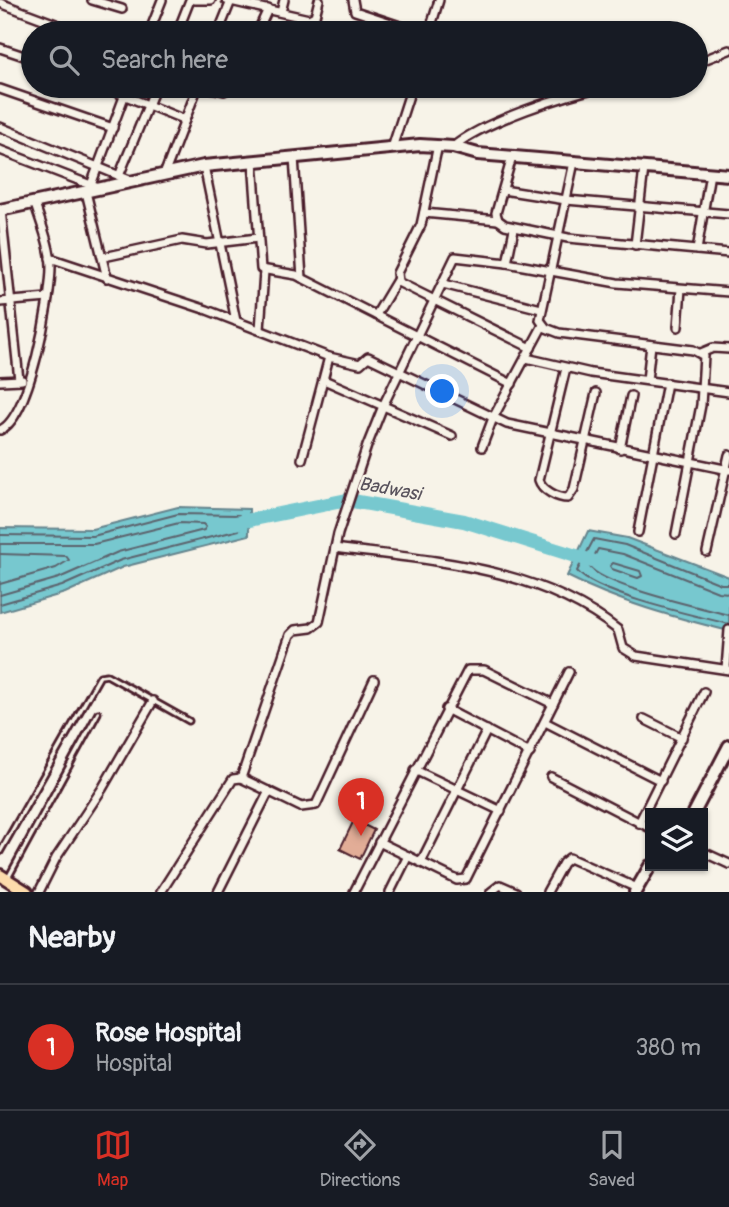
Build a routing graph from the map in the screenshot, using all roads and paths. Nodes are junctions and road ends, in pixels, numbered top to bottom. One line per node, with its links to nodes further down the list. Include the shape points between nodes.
1 (92, 0): 12 (street)
2 (162, 0): 16 (street)
3 (192, 0): 4 (street); 17 (street)
4 (211, 0)
5 (284, 0): 14 (street)
6 (319, 0): 14 (street, via 312,18)
7 (353, 0): 20 (street, via 355,11)
8 (229, 1): 10 (street); 18 (street)
9 (437, 1): 21 (street)
10 (247, 2): 13 (street)
11 (0, 3): 15 (street)
12 (122, 9)
13 (268, 9): 14 (street); 19 (street)
14 (281, 12)
15 (48, 21)
16 (154, 21)
17 (182, 21)
18 (222, 21)
19 (262, 21)
20 (385, 21)
21 (432, 21)
22 (0, 48): 24 (street)
23 (729, 50): 25 (street)
24 (21, 55)
25 (708, 58)
26 (0, 89): 27 (street)
27 (21, 96)
28 (26, 98): 38 (street)
29 (124, 98): 38 (street)
30 (132, 98): 35 (street)
31 (152, 98): 35 (street)
32 (195, 98): 36 (street)
33 (408, 98): 41 (street)
34 (563, 98): 40 (street, via 468,134)
35 (149, 105): 36 (street); 53 (street)
36 (185, 120): 51 (street)
37 (0, 127): 48 (street)
38 (113, 128): 48 (street)
39 (438, 145): 40 (street); 41 (street); 62 (street)
40 (453, 147): 44 (street)
41 (392, 148): 43 (street)
42 (0, 150): 55 (street)
43 (294, 157): 45 (street); 78 (street)
44 (512, 157): 46 (street); 56 (street)
45 (253, 161): 47 (street); 67 (street)
46 (574, 162): 49 (street); 57 (street)
47 (204, 166): 51 (street); 68 (street)
48 (98, 167): 53 (street); 55 (street)
49 (644, 168): 50 (street); 59 (street)
50 (710, 173): 52 (street); 61 (street)
51 (164, 175): 54 (street)
52 (729, 175)
53 (119, 176): 54 (street)
54 (133, 181): 55 (street)
55 (92, 189): 58 (street); 72 (street)
56 (503, 190): 57 (street); 64 (street)
57 (566, 200): 59 (street); 66 (street)
58 (35, 204): 60 (street); 73 (street)
59 (642, 206): 61 (street); 69 (street)
60 (1, 210): 85 (street)
61 (703, 212): 63 (street); 70 (street)
62 (424, 213): 64 (street); 79 (street)
63 (729, 214)
64 (498, 220): 65 (street)
65 (514, 229): 66 (street); 74 (street)
66 (558, 236): 69 (street); 76 (street)
67 (258, 238): 68 (street); 75 (street)
68 (221, 242): 72 (street, via 182,240); 89 (street)
69 (635, 245): 70 (street)
70 (697, 250): 71 (street)
71 (729, 253)
72 (104, 257): 77 (street)
73 (50, 258): 77 (street); 83 (street)
74 (507, 262): 76 (street); 80 (street, via 455,257)
75 (264, 271): 78 (street); 92 (street)
76 (550, 272): 81 (street); 87 (street)
77 (107, 278): 89 (street)
78 (302, 278): 88 (street)
79 (397, 280): 84 (street); 88 (street)
80 (443, 284): 84 (street); 87 (street)
81 (681, 289): 82 (street); 91 (street)
82 (729, 292)
83 (48, 298): 85 (street); 102 (street)
84 (436, 300): 93 (street); 95 (street)
85 (11, 301): 86 (street); 103 (street)
86 (0, 302)
87 (541, 309): 90 (street)
88 (376, 315): 93 (street)
89 (236, 321): 92 (street)
90 (543, 326): 94 (street, via 559,333); 95 (street)
91 (678, 327)
92 (260, 330): 98 (street)
93 (419, 336): 101 (street); 108 (street)
94 (651, 345): 97 (street); 105 (street)
95 (531, 348): 99 (street)
96 (729, 349): 97 (street)
97 (701, 353): 109 (street)
98 (330, 357): 101 (street, via 360,364 368,357); 104 (street)
99 (526, 358): 100 (street); 108 (street)
100 (566, 368): 105 (street); 116 (street)
101 (400, 372): 113 (street); 114 (street)
102 (29, 379): 103 (street); 115 (street, via 11,422)
103 (19, 380): 106 (street)
104 (324, 380): 113 (street); 123 (street)
105 (647, 380): 107 (street)
106 (0, 381)
107 (667, 383): 109 (street); 121 (street)
108 (512, 384): 114 (street)
109 (704, 388): 110 (street); 124 (street)
110 (729, 391)
111 (596, 393): 118 (street)
112 (631, 396): 120 (street)
113 (383, 406): 117 (street); 128 (street)
114 (493, 418): 116 (street); 119 (street)
115 (0, 430)
116 (550, 434): 118 (street); 118 (street, via 540,482 561,498 572,493)
117 (452, 436)
118 (587, 442): 120 (street)
119 (482, 447)
120 (620, 449): 121 (street)
121 (655, 455): 124 (street); 126 (street)
122 (729, 455): 125 (street)
123 (302, 459)
124 (689, 462): 125 (street); 127 (street)
125 (728, 469): 129 (street)
126 (638, 531)
127 (676, 534)
128 (335, 548): 131 (street, via 502,573 586,608 618,630 623,648 630,653); 148 (street, via 319,622 290,635)
129 (707, 552)
130 (729, 630): 131 (street)
131 (727, 670)
132 (569, 672): 136 (street)
133 (374, 680): 151 (street, via 316,805 301,807)
134 (704, 692): 143 (street)
135 (153, 701): 140 (lane); 157 (lane, via 107,675 100,676); 166 (street)
136 (553, 705): 137 (street, via 478,668 465,675); 141 (street)
137 (446, 709): 142 (street); 146 (street)
138 (98, 713): 163 (lane)
139 (645, 719): 143 (street)
140 (189, 721)
141 (545, 722): 145 (street); 149 (street)
142 (487, 730): 145 (street); 150 (street)
143 (682, 738): 149 (street)
144 (729, 746): 152 (street)
145 (530, 753): 153 (street)
146 (415, 770): 150 (street); 156 (street)
147 (551, 777): 154 (street)
148 (241, 778): 151 (street); 167 (street, via 227,786)
149 (661, 781): 154 (street)
150 (457, 790): 153 (street); 160 (street)
151 (269, 791): 168 (street)
152 (697, 808)
153 (501, 811): 160 (street, via 464,881)
154 (639, 823): 155 (street)
155 (645, 826)
156 (379, 842): 159 (street); 169 (street)
157 (0, 852)
158 (708, 854): 161 (street)
159 (408, 856): 160 (street); 170 (street)
160 (421, 862)
161 (729, 864)
162 (647, 871): 164 (street)
163 (4, 878): 165 (main road)
164 (636, 890): 173 (street, via 569,858)
165 (27, 892)
166 (39, 892)
167 (161, 892)
168 (218, 892)
169 (354, 892)
170 (390, 892)
171 (491, 892): 172 (street, via 500,885)
172 (516, 892)
173 (547, 892)

